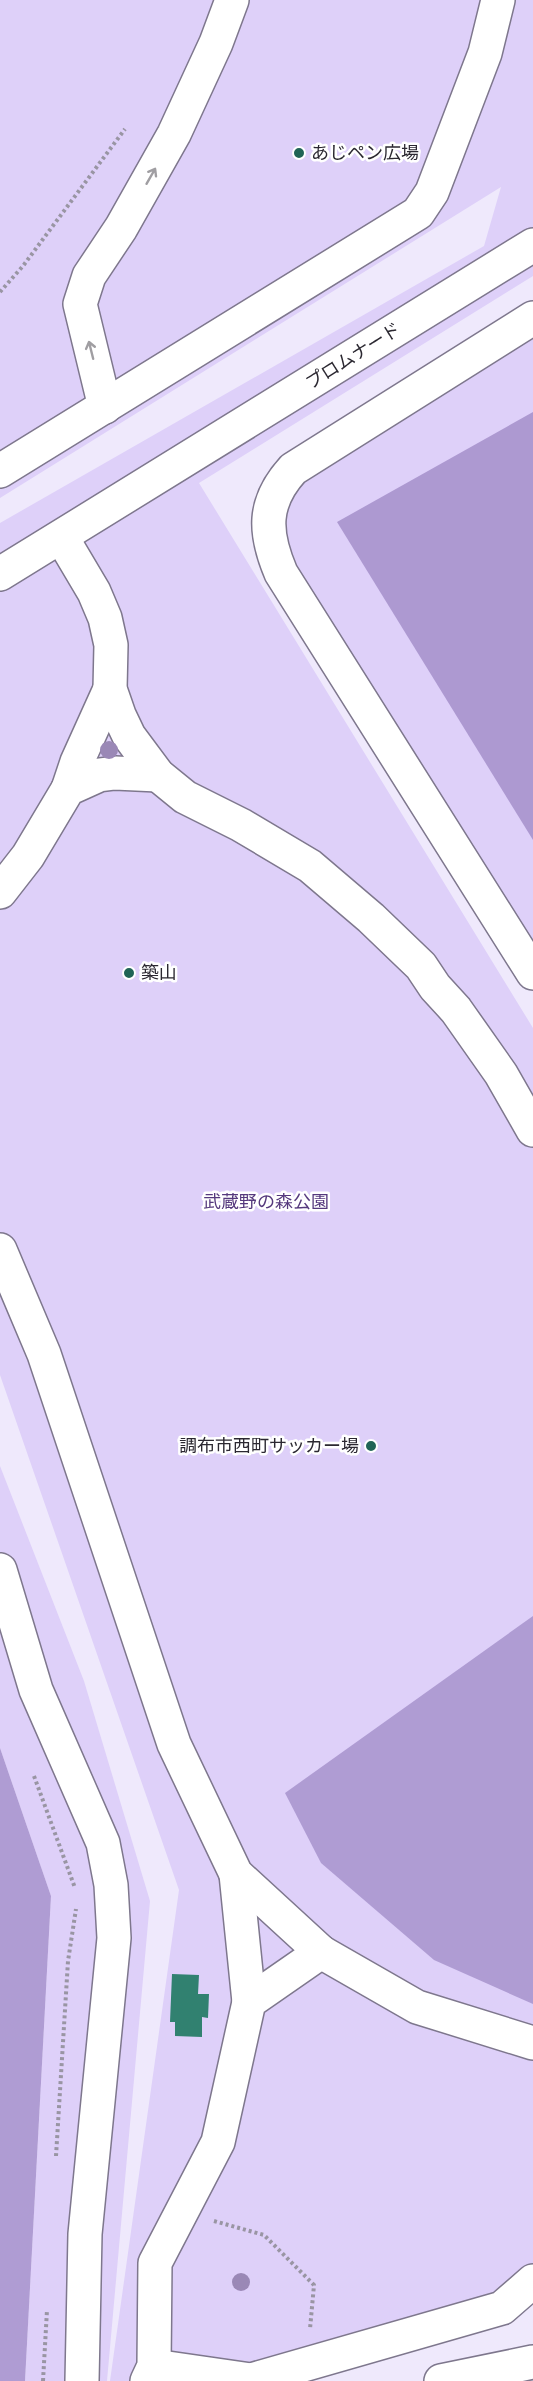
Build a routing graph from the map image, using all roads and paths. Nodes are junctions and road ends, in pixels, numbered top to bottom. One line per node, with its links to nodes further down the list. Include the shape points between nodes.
1 (232, 0): 7 (street, one-way to 1, via 80,304 89,276 174,134)
2 (498, 0): 7 (street, via 485,53 432,192 418,213)
3 (125, 129): 5 (path)
4 (533, 244): 9 (street, プロムナード)
5 (0, 292)
6 (533, 318): 15 (street, via 293,470 282,481 268,519 272,552 281,573)
7 (105, 407): 8 (street)
8 (0, 471)
9 (62, 538): 10 (street, プロムナード); 11 (street, via 105,618 111,645)
10 (0, 574)
11 (110, 689): 12 (street, via 129,736); 13 (street)
12 (158, 775): 13 (street, via 115,773); 16 (street, via 185,797 310,866 371,918 421,966 456,1010 496,1066)
13 (68, 789): 14 (street)
14 (0, 892)
15 (533, 973)
16 (533, 1130)
17 (0, 1250): 20 (street, via 44,1354 174,1744)
18 (0, 1570): 34 (street, via 36,1690 103,1843 111,1885 114,1938 85,2234)
19 (32, 1768): 21 (path)
20 (236, 1874): 23 (street); 24 (street)
21 (79, 1897)
22 (77, 1908): 26 (path, via 68,1960)
23 (321, 1952): 24 (street); 25 (street, via 417,2007)
24 (249, 2002): 27 (street, via 218,2142)
25 (533, 2043)
26 (56, 2159)
27 (181, 2212): 31 (path, via 264,2235 314,2285); 32 (street, via 155,2262)
28 (533, 2281): 31 (street, via 502,2308)
29 (48, 2299): 33 (path)
30 (533, 2362): 35 (street)
31 (307, 2364): 32 (street, via 251,2380)
32 (150, 2373)
33 (43, 2381)
34 (82, 2381)
35 (441, 2381)

